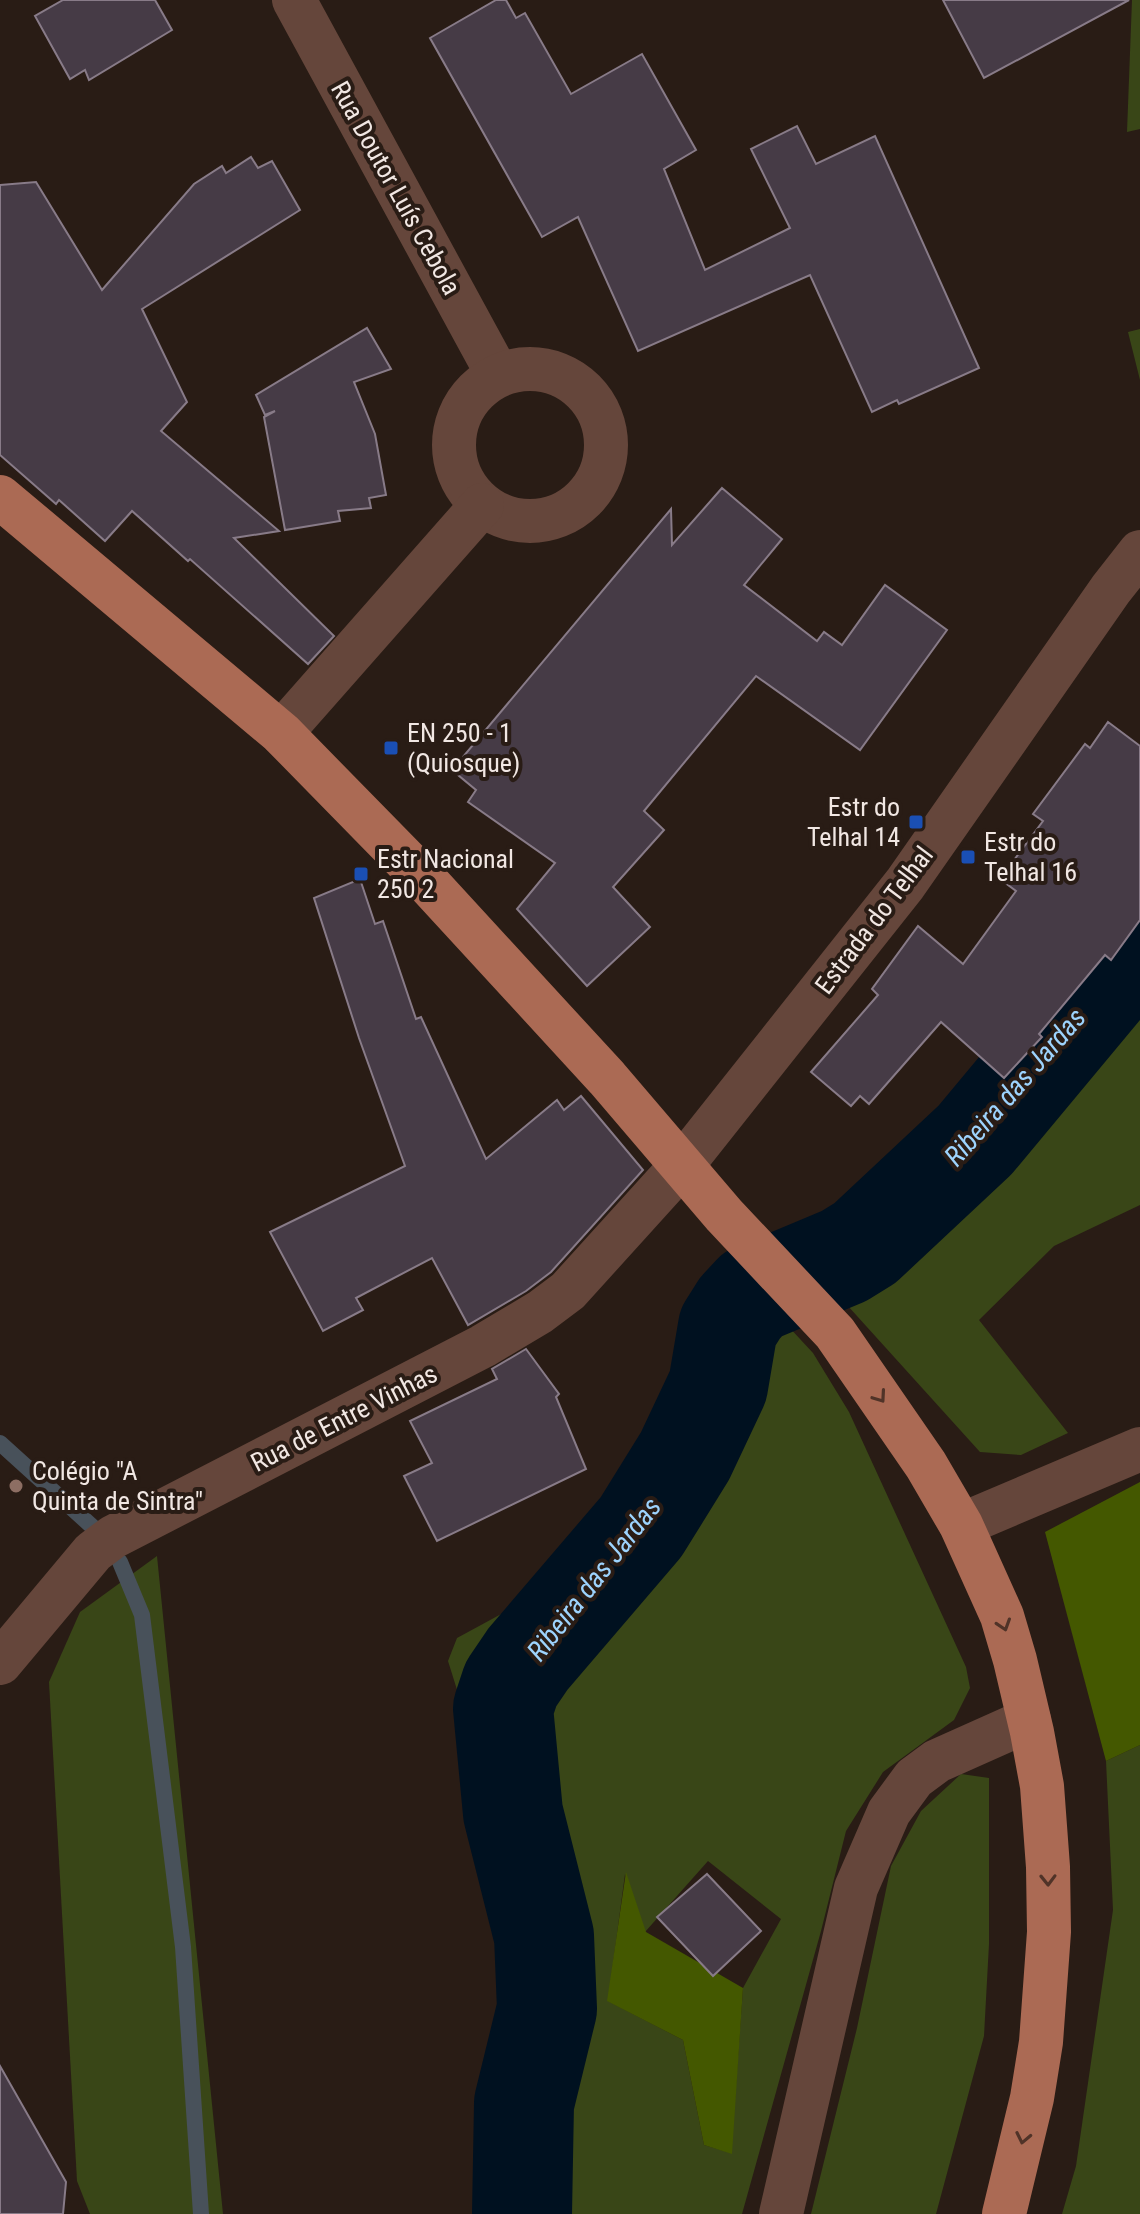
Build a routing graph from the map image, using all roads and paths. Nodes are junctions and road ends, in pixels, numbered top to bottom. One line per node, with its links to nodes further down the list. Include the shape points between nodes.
1 (294, 0): 2 (street, Rua Doutor Luís Cebola)
2 (498, 375): 4 (street, via 476,390 461,411 453,436 464,485); 4 (street, via 521,369 547,371 588,396 602,417 604,467 593,489 575,507 553,518 528,522)
3 (0, 497): 6 (main road)
4 (482, 505): 6 (street)
5 (1140, 552): 7 (street, Estrada do Telhal, via 905,884)
6 (281, 733): 7 (main road, via 425,880)
7 (683, 1164): 9 (main road, one-way to 9, via 835,1333); 10 (street, Rua de Entre Vinhas, via 550,1305 483,1346 113,1537 93,1552)
8 (1140, 1449): 9 (street)
9 (961, 1525): 11 (main road, one-way to 11, via 1002,1616)
10 (0, 1663)
11 (1029, 1720): 12 (street, via 937,1761 914,1778 889,1812 856,1888); 13 (main road, one-way to 13, via 1042,1786 1047,1854 1047,1976 1032,2098)
12 (781, 2214)
13 (1004, 2214)

